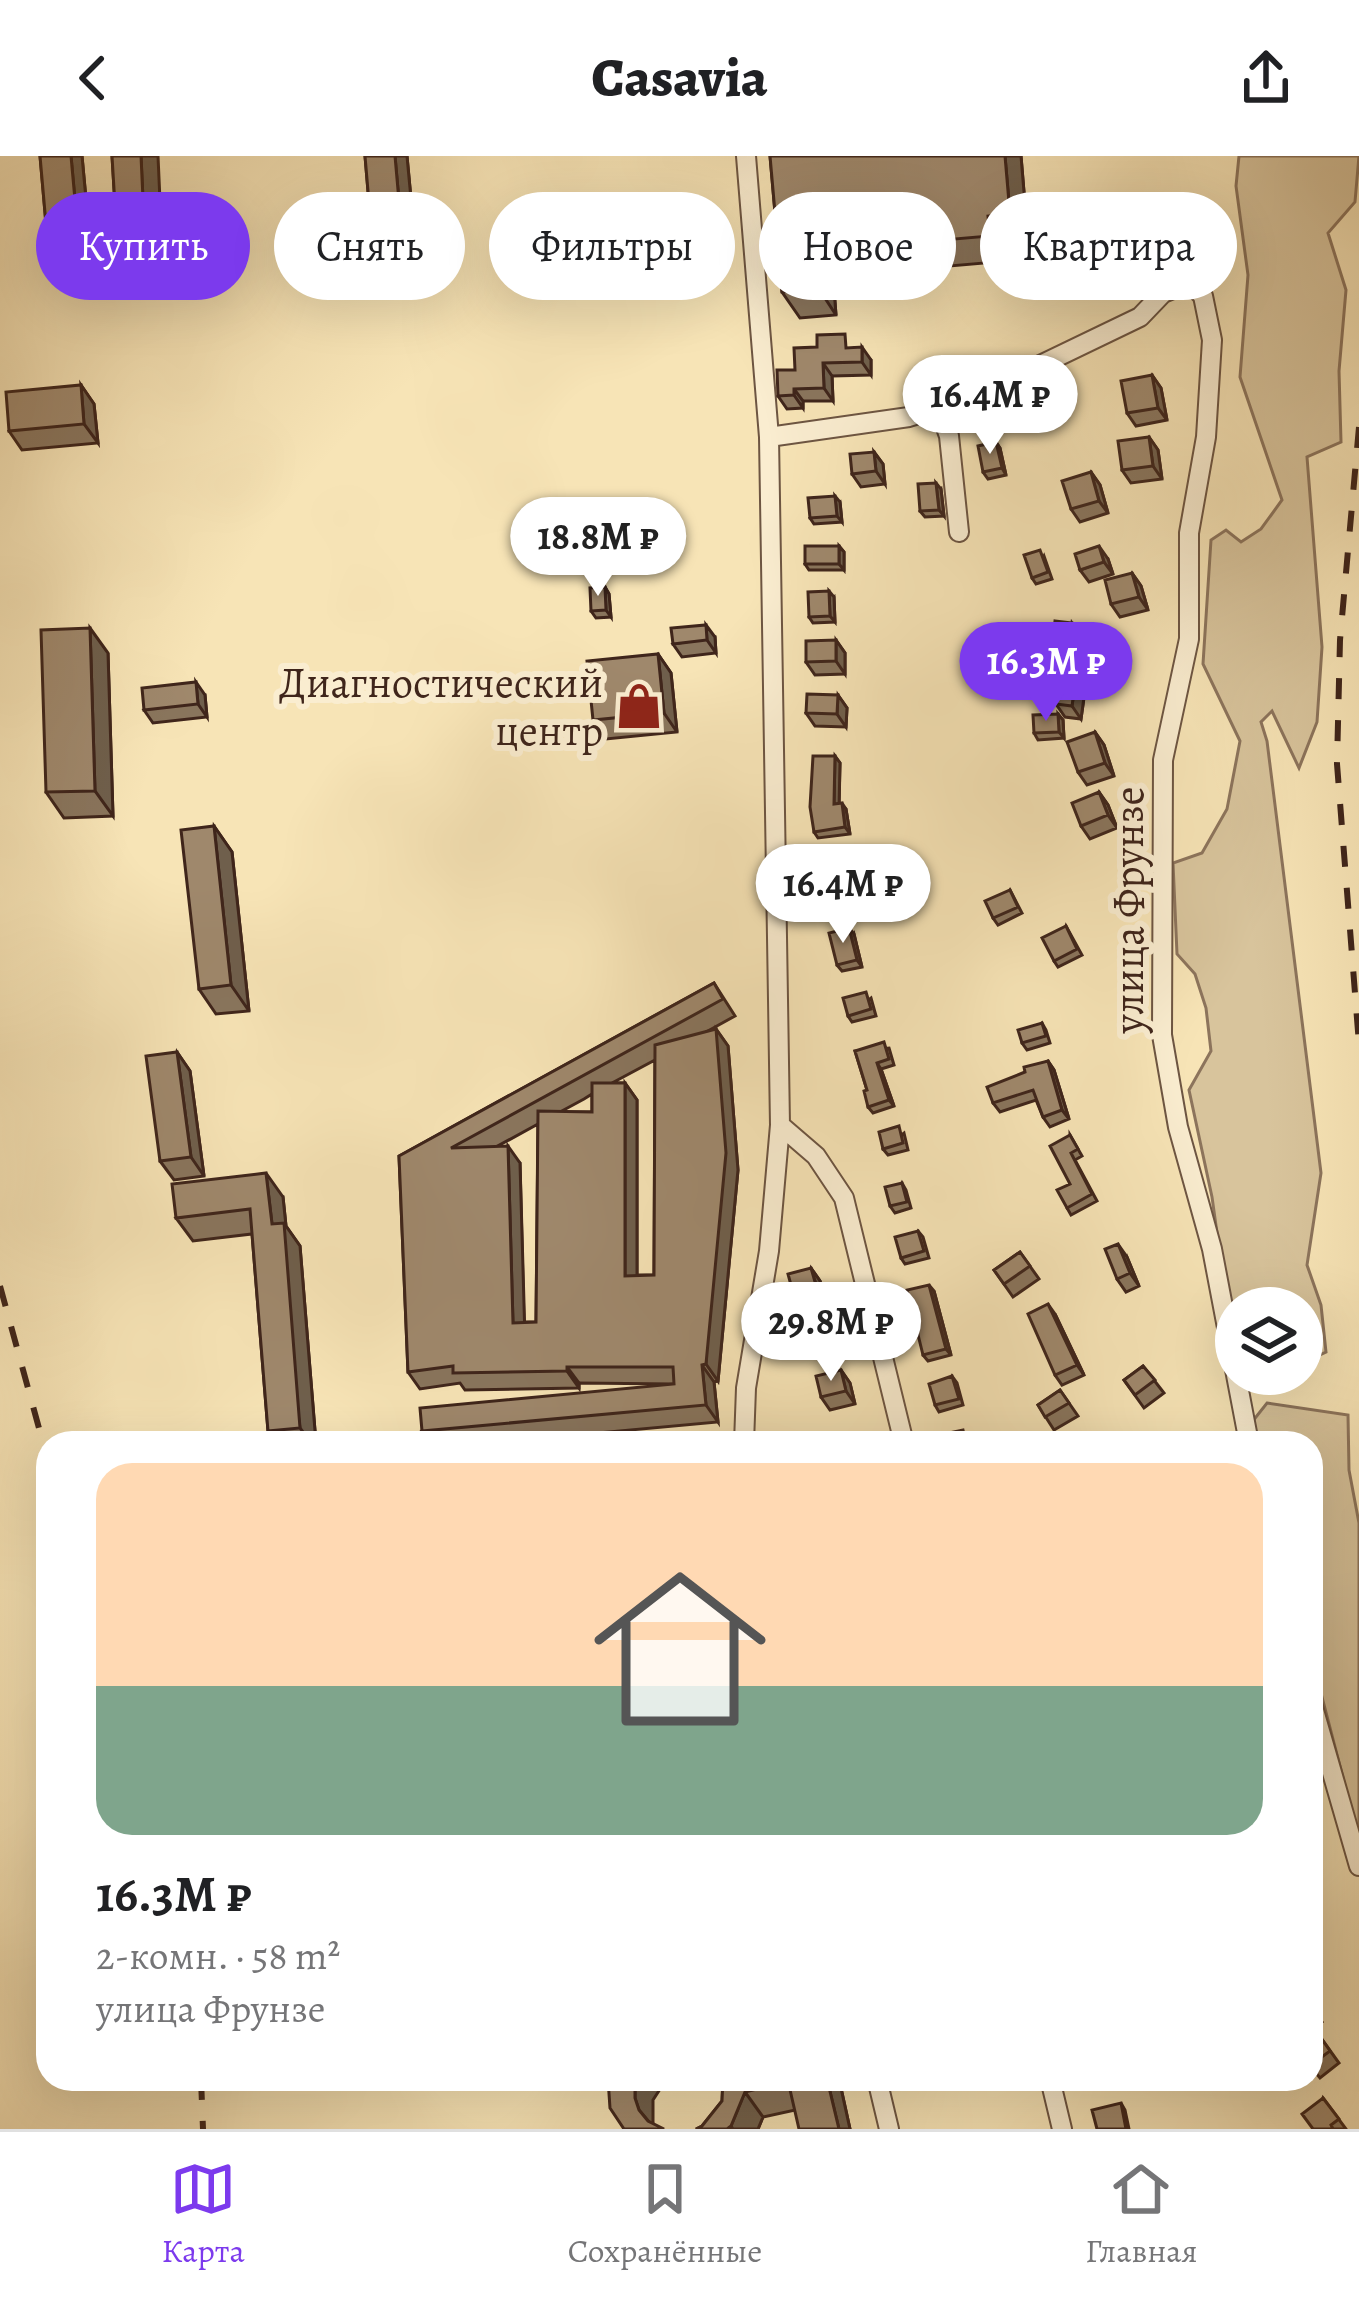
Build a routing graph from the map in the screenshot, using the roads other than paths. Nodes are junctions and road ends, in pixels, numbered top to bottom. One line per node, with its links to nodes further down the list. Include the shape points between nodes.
1 (746, 156): 3 (street)
2 (939, 408): 3 (street); 4 (street); 8 (street, улица Фрунзе, via 1140,317 1163,293 1190,282 1203,296 1211,340 1206,437 1189,533 1190,639 1163,760 1162,1035)
3 (769, 437): 5 (street)
4 (958, 532)
5 (780, 1125): 6 (street); 7 (street, via 816,1156 844,1198)
6 (744, 1431)
7 (901, 1431)
8 (1247, 1431)
9 (1323, 1742): 10 (street)
10 (1359, 1866)
11 (880, 2091): 13 (street)
12 (1053, 2091): 14 (street)
13 (889, 2129)
14 (1062, 2129)

